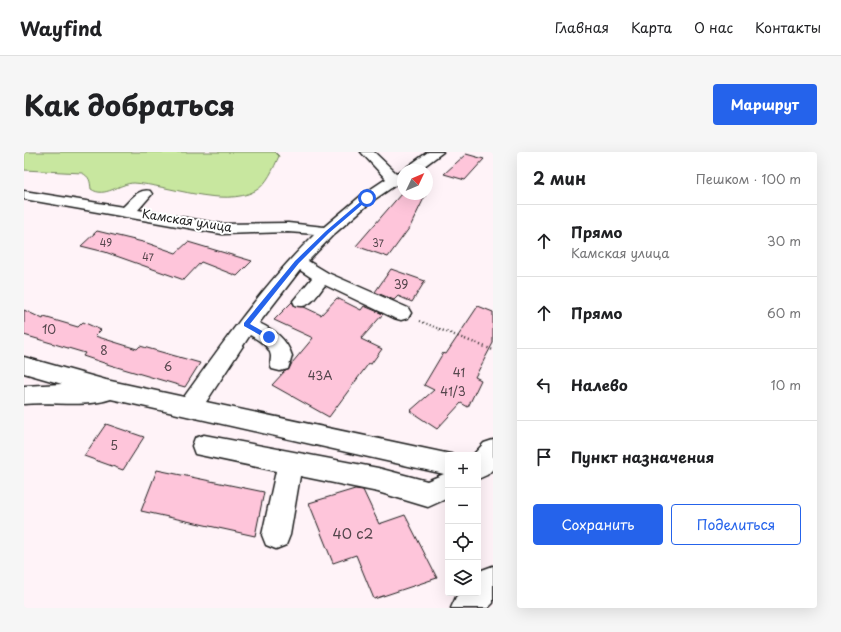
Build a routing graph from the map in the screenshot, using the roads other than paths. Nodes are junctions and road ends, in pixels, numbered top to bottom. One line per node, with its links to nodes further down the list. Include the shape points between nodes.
1 (437, 152): 3 (lane)
2 (371, 157): 4 (lane); 8 (lane)
3 (419, 164)
4 (397, 176)
5 (397, 178): 8 (lane)
6 (145, 194): 9 (lane)
7 (24, 195): 9 (lane, Камская улица)
8 (367, 198): 10 (lane)
9 (126, 212): 10 (lane, Камская улица, via 222,228 246,230 301,227)
10 (327, 232): 11 (lane)
11 (297, 262): 12 (lane); 15 (lane)
12 (322, 277): 13 (lane); 14 (lane)
13 (302, 301)
14 (401, 314)
15 (246, 324): 16 (lane, via 276,344 281,352); 20 (lane)
16 (280, 363)
17 (24, 365): 18 (lane)
18 (107, 389): 19 (lane, via 97,394 43,393); 20 (lane)
19 (24, 396)
20 (189, 408): 24 (lane)
21 (204, 446): 23 (lane)
22 (493, 451): 25 (lane)
23 (290, 462): 26 (lane, via 378,480 428,494); 27 (lane)
24 (445, 463)
25 (481, 464)
26 (445, 486)
27 (276, 536)
28 (493, 581): 29 (lane)
29 (467, 608)

